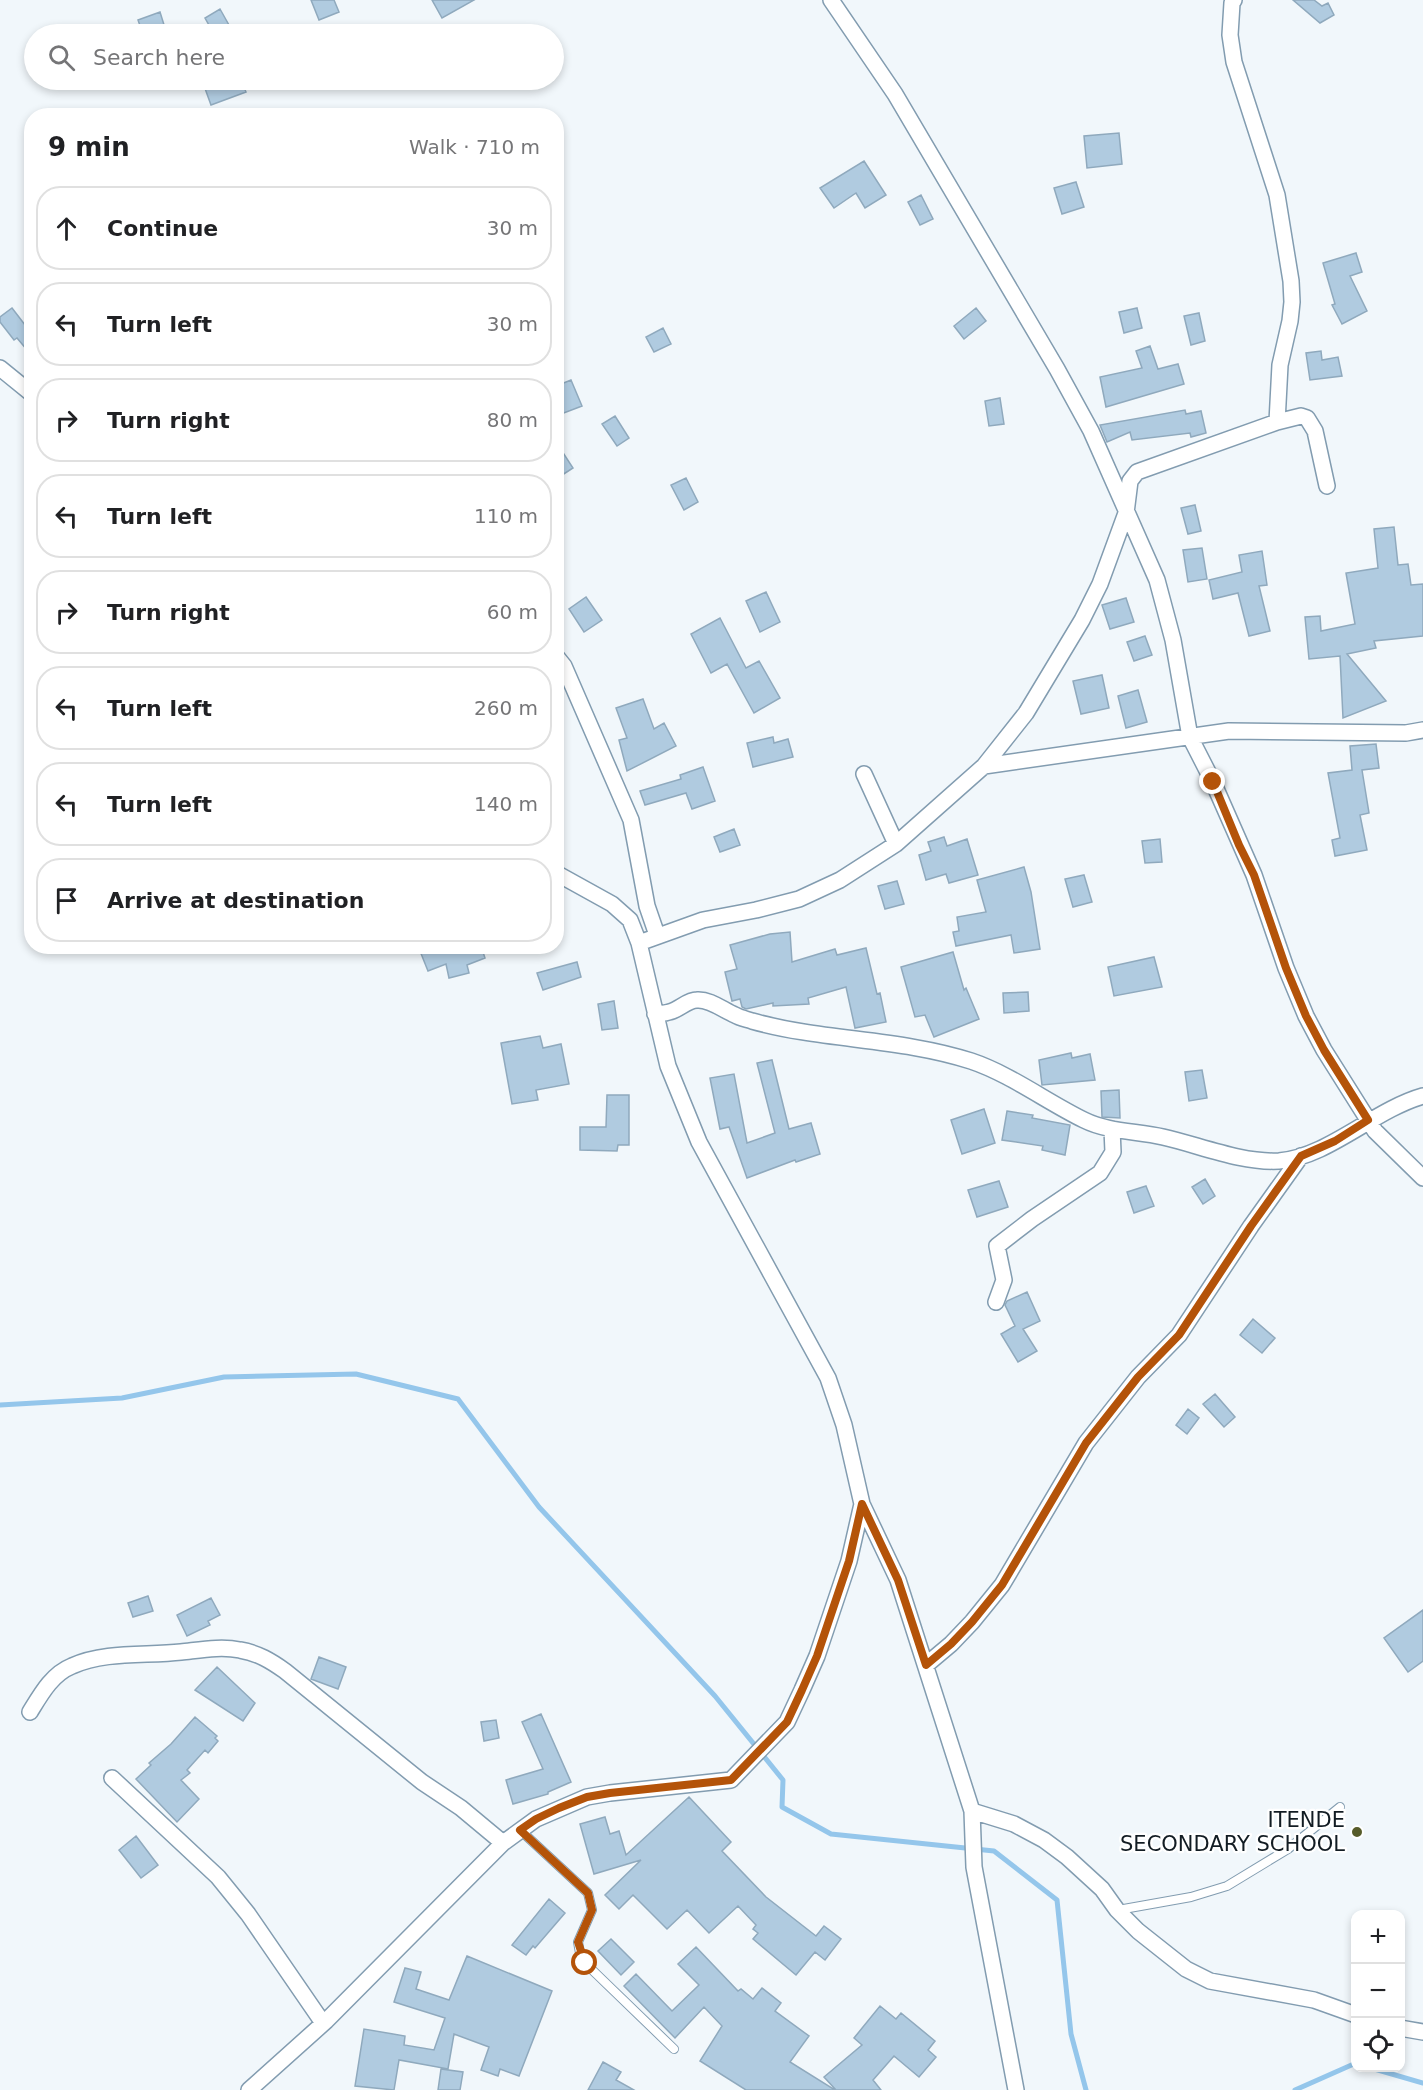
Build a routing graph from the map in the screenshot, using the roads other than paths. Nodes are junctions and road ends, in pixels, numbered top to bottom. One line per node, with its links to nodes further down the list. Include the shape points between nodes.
1 (831, 0): 7 (street, via 894,94 1057,369 1091,431)
2 (1234, 0): 5 (street, via 1230,35 1234,62 1277,195 1291,281 1292,302 1280,365)
3 (0, 368): 4 (street)
4 (24, 388)
5 (1277, 422): 6 (street, via 1301,416 1311,423); 7 (street, via 1137,472 1130,481)
6 (1327, 486)
7 (1126, 513): 10 (street, via 1156,580 1173,640); 11 (street, via 1082,620 1026,713)
8 (564, 666): 15 (street, via 631,820 647,906)
9 (1423, 730): 10 (street, via 1229,731)
10 (1190, 737): 11 (street); 19 (street, via 1254,875 1306,1016)
11 (984, 766): 13 (street)
12 (864, 774): 13 (street)
13 (896, 844): 15 (street, via 840,880 799,899 703,920)
14 (564, 877): 16 (street, via 612,904 630,920)
15 (657, 935): 16 (street)
16 (639, 943): 17 (street)
17 (655, 1014): 20 (street, via 668,1013 699,999 736,1016 781,1029 936,1052 995,1072 1086,1121); 24 (street, via 668,1066 699,1142 828,1378 844,1425)
18 (1423, 1096): 19 (street)
19 (1368, 1120): 21 (street); 22 (street)
20 (1112, 1129): 21 (street, via 1241,1156 1279,1161); 23 (street, via 1113,1152 1100,1173 997,1246 1004,1281)
21 (1301, 1156): 25 (street, via 1179,1335 1138,1377 1086,1443 1002,1585 951,1644)
22 (1423, 1178)
23 (996, 1302)
24 (862, 1504): 25 (street, via 898,1580); 30 (street, via 849,1561 817,1656 787,1722 731,1780 587,1797)
25 (926, 1665): 29 (street)
26 (30, 1712): 31 (street, via 48,1683 71,1666 125,1656 239,1649 265,1657 285,1671)
27 (112, 1778): 34 (street, via 218,1877)
28 (1340, 1807): 32 (lane, via 1288,1849 1227,1886 1191,1897)
29 (972, 1811): 32 (street, via 1014,1824 1044,1840 1102,1889); 39 (street, via 974,1867)
30 (520, 1830): 31 (street); 37 (lane, via 588,1893 592,1910 578,1942 585,1963)
31 (503, 1843): 34 (street)
32 (1117, 1910): 33 (street, via 1167,1955 1210,1981 1314,2000)
33 (1351, 2013)
34 (323, 2023): 38 (street)
35 (1405, 2029): 36 (street)
36 (1423, 2032)
37 (674, 2049)
38 (249, 2090)
39 (1016, 2090)

